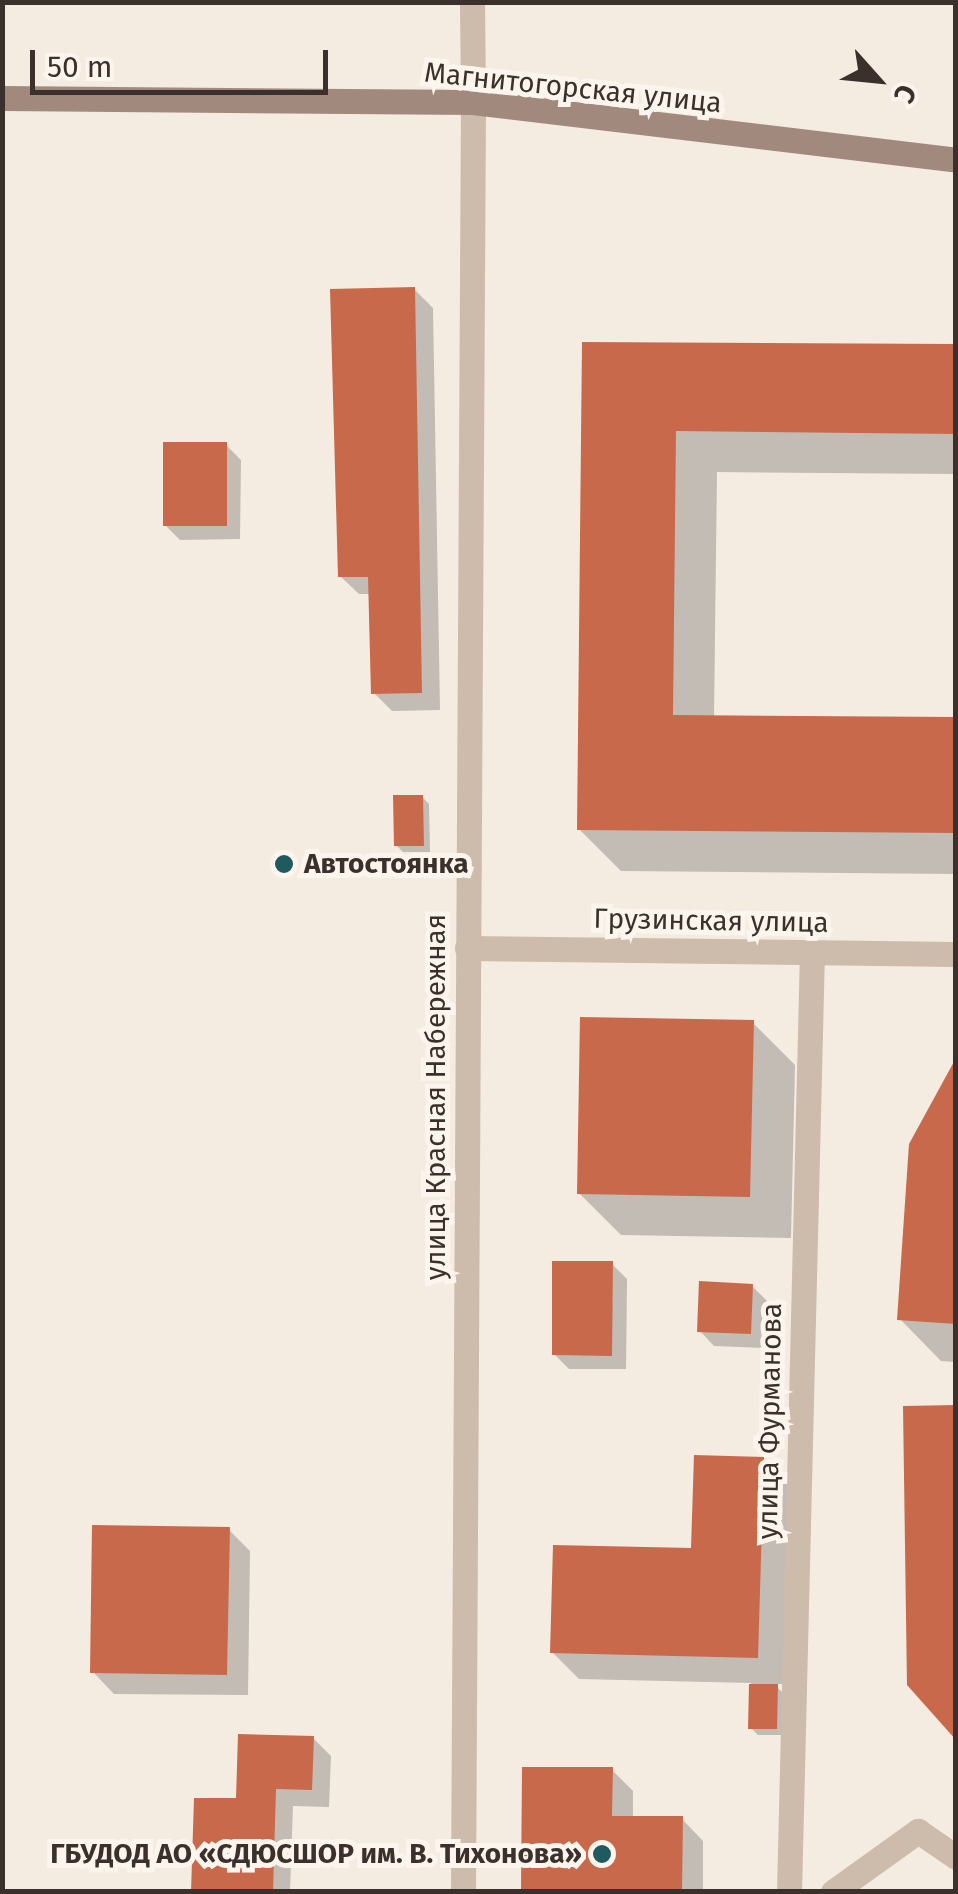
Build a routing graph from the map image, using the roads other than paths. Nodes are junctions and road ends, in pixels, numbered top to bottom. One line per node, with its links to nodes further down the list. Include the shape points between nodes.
1 (472, 2): 3 (street, улица Красная Набережная)
2 (2, 98): 3 (main road, Магнитогорская улица)
3 (473, 102): 4 (main road, Магнитогорская улица); 5 (street, улица Красная Набережная)
4 (956, 160)
5 (466, 948): 6 (street, Грузинская улица); 9 (street, улица Красная Набережная)
6 (812, 953): 7 (street, Грузинская улица); 10 (street, улица Фурманова)
7 (956, 954)
8 (956, 1857): 11 (street, via 918,1831)
9 (463, 1892)
10 (788, 1892)
11 (833, 1892)

